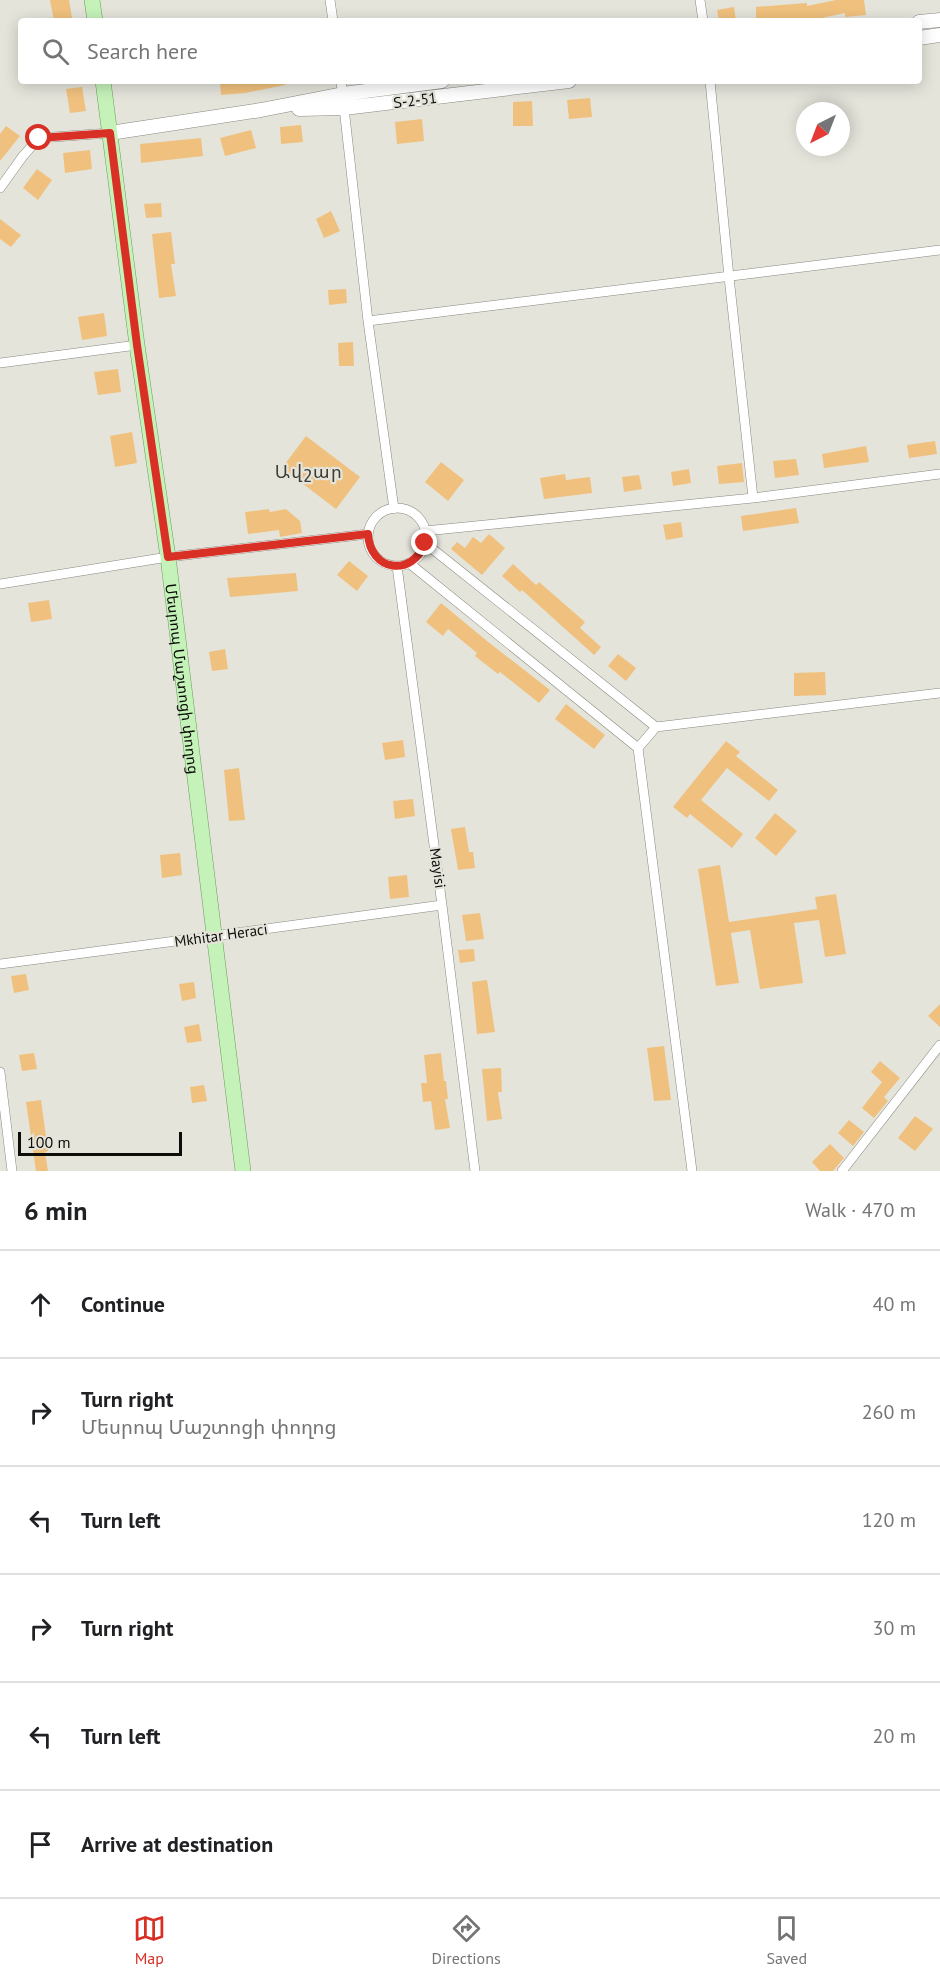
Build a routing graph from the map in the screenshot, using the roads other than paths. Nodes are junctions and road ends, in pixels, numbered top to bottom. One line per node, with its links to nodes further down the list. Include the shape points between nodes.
1 (92, 0): 4 (main road)
2 (330, 0): 5 (street)
3 (700, 0): 6 (street)
4 (95, 18)
5 (333, 18)
6 (703, 18)
7 (940, 20): 8 (street)
8 (922, 22)
9 (940, 35): 10 (street)
10 (922, 38)
11 (103, 84): 16 (main road, Մեսրոպ Մաշտոցի փողոց)
12 (419, 84): 15 (street, Տ-2-51 / Տ-2-51)
13 (517, 84): 15 (street, Տ-2-51 / Տ-2-51)
14 (710, 84): 19 (street)
15 (343, 94): 16 (street, Տ-2-51 / Տ-2-51); 20 (street)
16 (110, 133): 17 (street, via 39,138); 21 (main road, Մեսրոպ Մաշտոցի փողոց)
17 (0, 189)
18 (940, 250): 19 (street)
19 (729, 277): 20 (street); 24 (street)
20 (368, 321): 25 (street)
21 (137, 345): 22 (street); 29 (main road, Մեսրոպ Մաշտոցի փողոց)
22 (0, 363)
23 (940, 474): 24 (street)
24 (753, 498): 26 (street)
25 (394, 509): 26 (street, via 417,517); 27 (street, via 377,517)
26 (425, 531): 28 (street)
27 (368, 534): 29 (street); 31 (street, via 372,552 379,560)
28 (425, 543): 30 (street, via 417,558); 34 (street)
29 (168, 557): 32 (street); 37 (main road, Մեսրոպ Մաշտոցի փողոց)
30 (409, 563): 31 (street); 35 (street)
31 (397, 566): 36 (street, Mayisi)
32 (0, 584)
33 (940, 693): 34 (street)
34 (656, 727): 35 (street)
35 (638, 748): 44 (street)
36 (442, 905): 37 (street, Mkhitar Heraci); 43 (street, Mayisi)
37 (214, 936): 38 (street, Mkhitar Heraci); 42 (main road, Մեսրոպ Մաշտոցի փողոց)
38 (0, 963)
39 (940, 1045): 45 (street)
40 (0, 1072): 41 (street)
41 (12, 1171)
42 (243, 1171)
43 (476, 1171)
44 (692, 1171)
45 (842, 1171)

